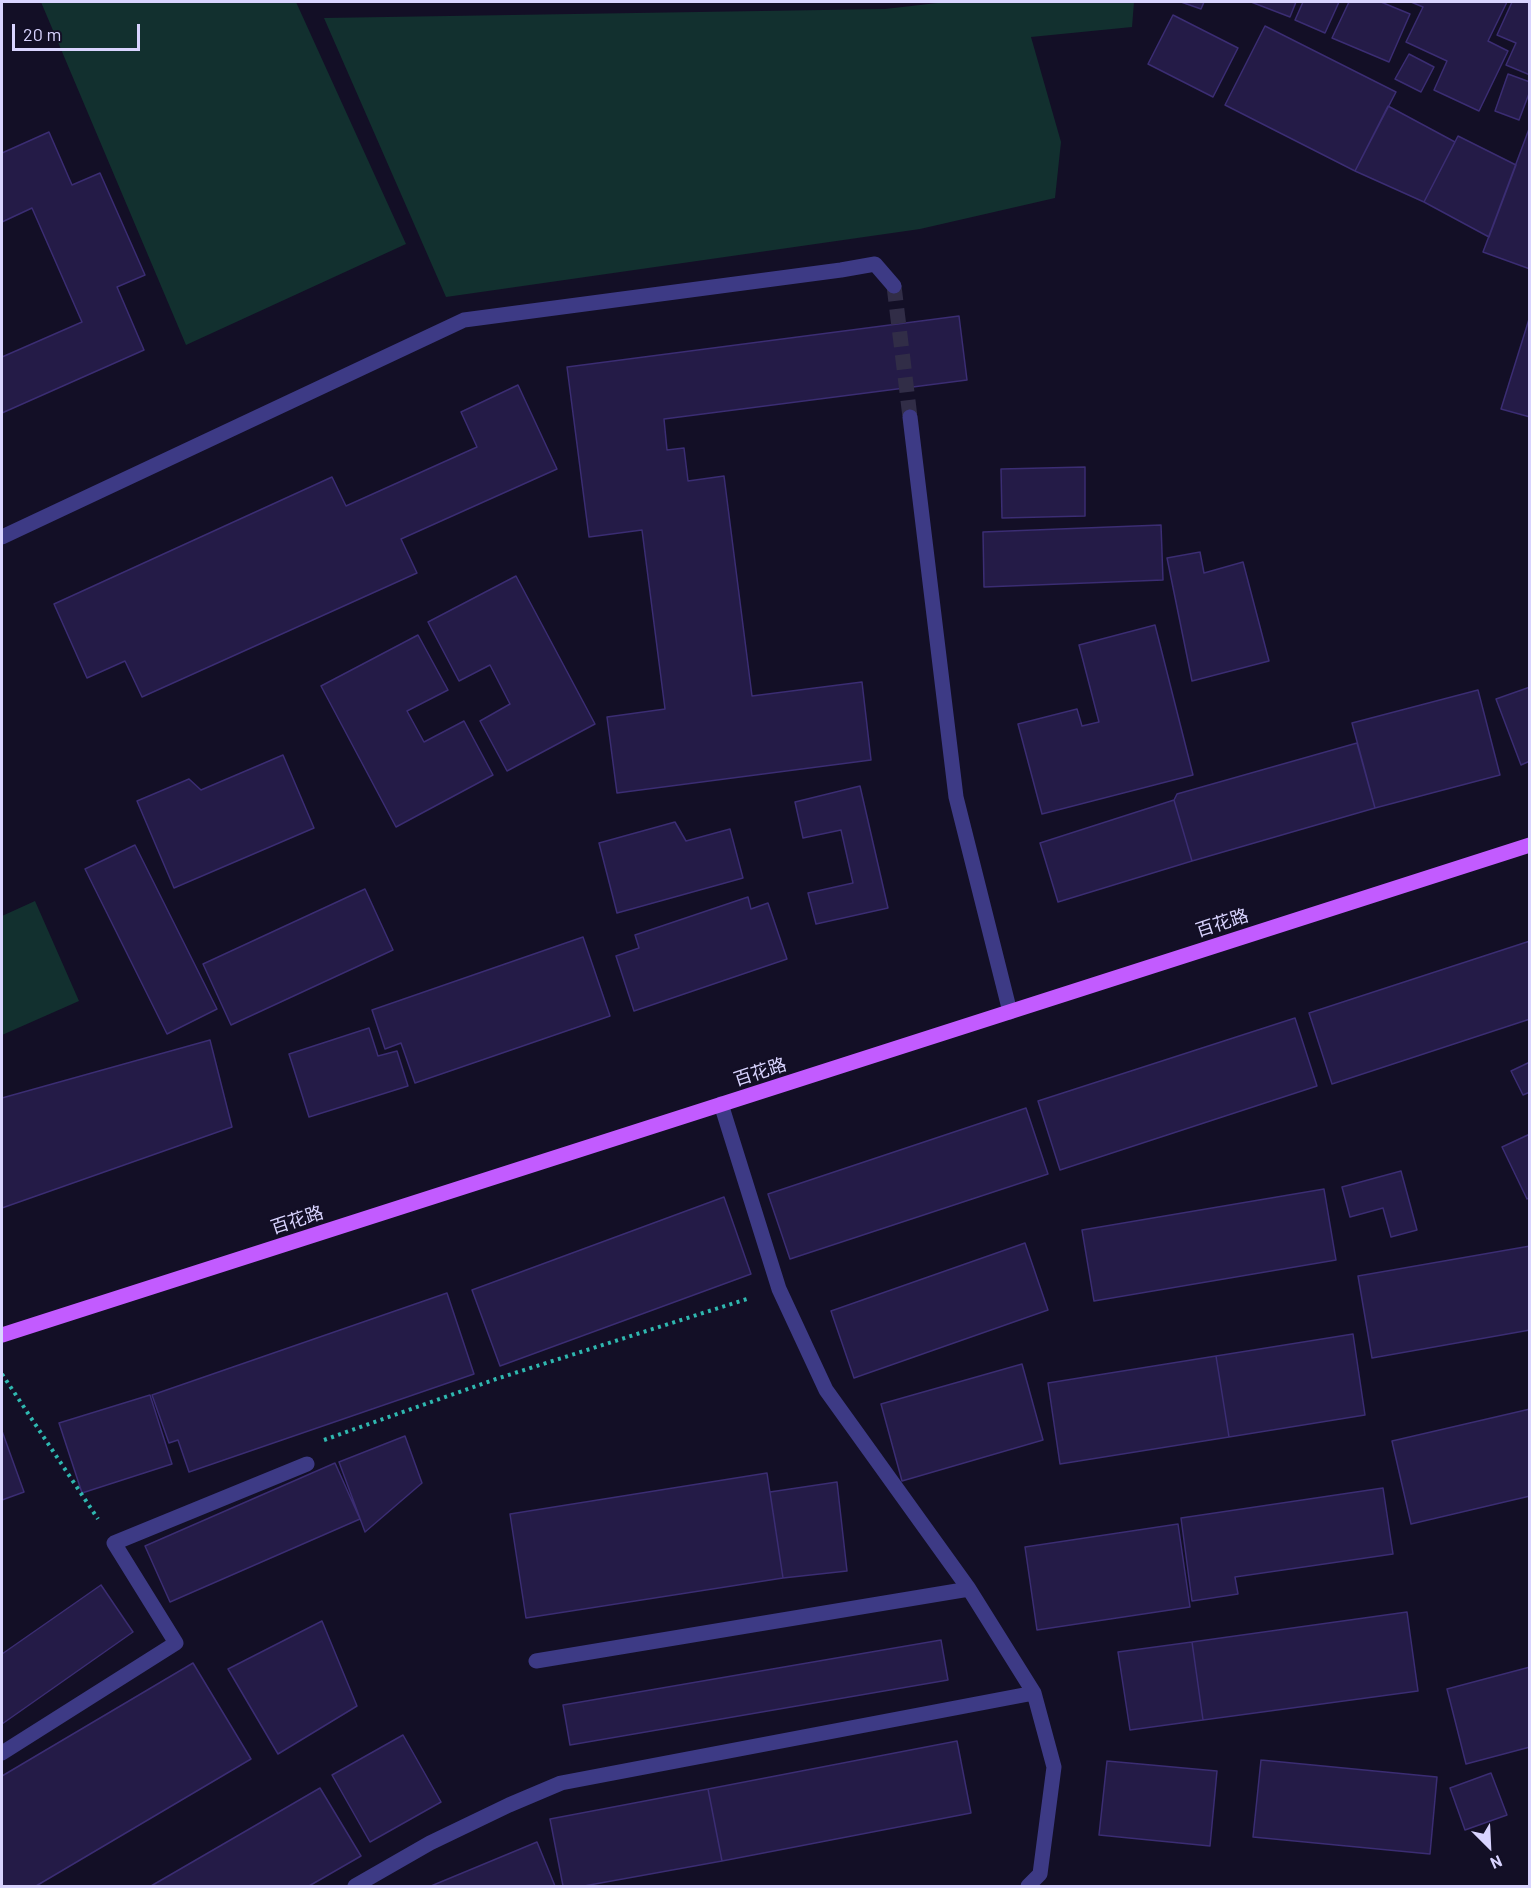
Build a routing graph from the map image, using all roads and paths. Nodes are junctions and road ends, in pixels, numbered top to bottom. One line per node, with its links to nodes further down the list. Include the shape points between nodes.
1 (894, 286): 3 (street, via 875,264 464,320)
2 (910, 417): 5 (street, via 956,797)
3 (2, 537)
4 (1530, 845): 5 (main road, 百花路)
5 (1010, 1012): 6 (main road, 百花路)
6 (722, 1104): 7 (street); 8 (main road, 百花路)
7 (779, 1289): 10 (path, via 496,1379); 15 (street, via 826,1390)
8 (2, 1335)
9 (2, 1374): 13 (path)
10 (319, 1441)
11 (307, 1464): 14 (street)
12 (109, 1515): 13 (path)
13 (98, 1519): 14 (path)
14 (114, 1544): 18 (street, via 176,1643)
15 (969, 1588): 16 (street); 17 (street)
16 (536, 1661)
17 (1034, 1693): 19 (street, via 561,1783 430,1843); 20 (street, via 1054,1767 1040,1874)
18 (2, 1753)
19 (355, 1887)
20 (1028, 1887)

